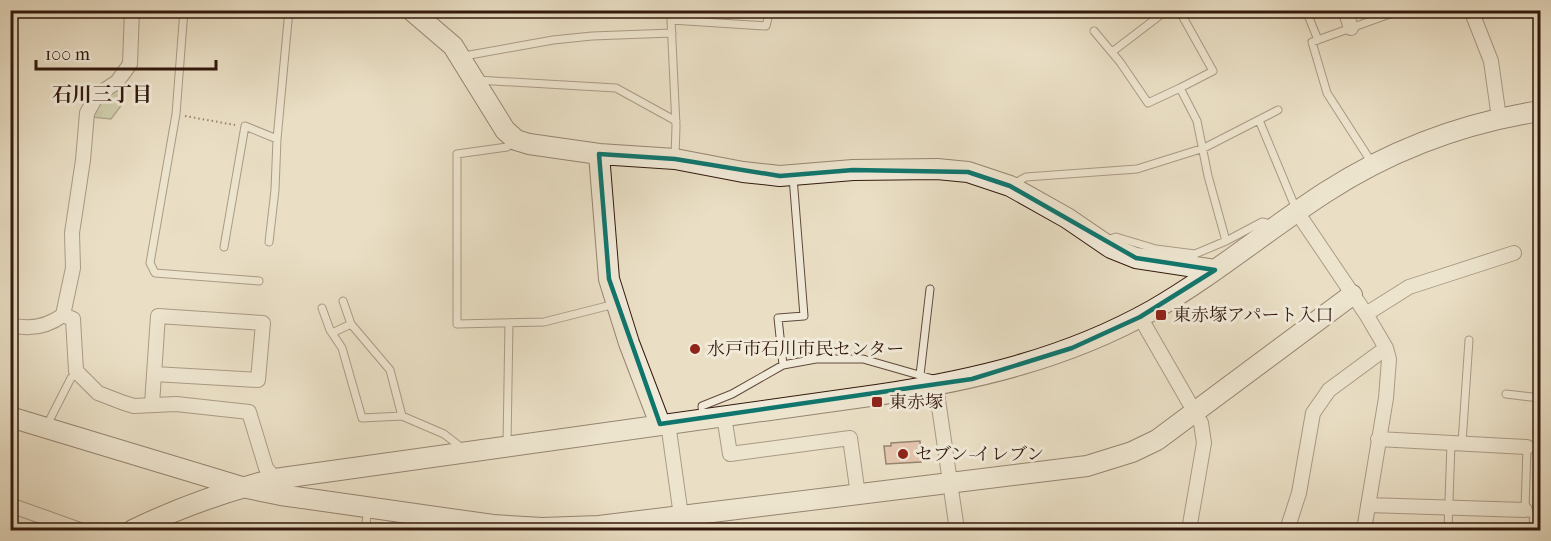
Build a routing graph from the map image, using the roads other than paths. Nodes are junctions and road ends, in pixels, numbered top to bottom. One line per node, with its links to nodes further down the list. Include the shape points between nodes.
1 (132, 10): 47 (street, via 130,64 117,82 97,95 87,113 72,233 73,268)
2 (184, 10): 41 (lane, via 176,114 150,263 155,273)
3 (289, 10): 25 (lane)
4 (411, 10): 17 (street, via 453,46)
5 (770, 10): 14 (lane, via 766,26 671,20)
6 (1167, 10): 16 (lane)
7 (1179, 10): 19 (lane, via 1213,71)
8 (1306, 10): 15 (lane)
9 (1345, 10): 12 (street)
10 (1401, 10): 12 (lane)
11 (1471, 10): 22 (street, via 1491,61)
12 (1351, 28): 15 (lane)
13 (1094, 31): 16 (lane)
14 (672, 33): 17 (lane, via 553,40); 24 (lane)
15 (1318, 40): 30 (lane, via 1312,42 1327,93)
16 (1112, 52): 19 (lane, via 1148,103)
17 (460, 57): 18 (street)
18 (474, 80): 24 (lane, via 616,88); 26 (street, via 505,130)
19 (1180, 88): 27 (lane, via 1197,121)
20 (1278, 110): 23 (lane)
21 (1540, 111): 22 (street)
22 (1499, 118): 30 (street, via 1449,132)
23 (1259, 120): 27 (lane); 33 (lane)
24 (676, 121): 29 (lane)
25 (277, 139): 37 (lane); 38 (lane, via 245,126)
26 (516, 140): 28 (street); 50 (lane, via 507,147 457,154 457,324)
27 (1203, 148): 32 (lane, via 1137,169 1026,177); 36 (lane)
28 (599, 154): 29 (street); 45 (street, via 609,279)
29 (675, 159): 31 (street, via 743,172)
30 (1373, 165): 33 (street)
31 (793, 175): 32 (street, via 937,169 968,172); 56 (lane, via 804,316 778,318)
32 (1010, 186): 35 (street)
33 (1297, 212): 34 (street); 43 (street)
34 (1278, 225): 36 (lane, via 1262,222); 40 (street)
35 (1101, 241): 36 (lane, via 1116,237 1156,249 1196,254); 40 (street, via 1136,258)
36 (1226, 241)
37 (269, 242)
38 (224, 248)
39 (1514, 253): 48 (street, via 1409,287)
40 (1215, 270): 49 (street)
41 (259, 281)
42 (930, 289): 59 (lane)
43 (1352, 295): 48 (street); 63 (street)
44 (343, 301): 51 (lane)
45 (615, 304): 50 (lane, via 544,322); 68 (street)
46 (322, 308): 53 (lane)
47 (63, 315): 52 (street, via 39,327); 57 (street, via 73,320)
48 (1366, 315): 55 (street)
49 (1140, 317): 59 (street, via 1028,364 982,376); 63 (street)
50 (509, 323): 72 (lane)
51 (351, 324): 53 (lane); 64 (lane, via 390,370)
52 (10, 325)
53 (332, 333): 64 (lane, via 342,348 362,418)
54 (1469, 340): 71 (lane)
55 (1386, 348): 70 (street, via 1390,370); 91 (street, via 1329,390 1313,413 1299,492)
56 (783, 365): 59 (lane, via 816,359 863,359); 67 (lane, via 702,406)
57 (78, 374): 62 (street, via 112,400 134,406); 69 (lane, via 71,378)
58 (154, 374): 58 (street, via 158,316 263,323 258,380); 62 (street)
59 (928, 381): 65 (street); 76 (street)
60 (1506, 394): 61 (lane)
61 (1540, 398)
62 (152, 404): 75 (street, via 249,412 266,468)
63 (1196, 413): 76 (street, via 1157,440 1112,460); 90 (street, via 1204,443)
64 (402, 416): 74 (lane, via 444,434)
65 (724, 416): 67 (street); 78 (street, via 730,454 850,438)
66 (10, 417): 69 (street)
67 (703, 419): 68 (street)
68 (664, 424): 72 (street); 85 (street)
69 (45, 428): 77 (street)
70 (1378, 439): 71 (street); 80 (street)
71 (1456, 443): 73 (street); 82 (lane)
72 (507, 446): 74 (street)
73 (1534, 447): 83 (lane)
74 (466, 451): 75 (street)
75 (275, 479): 77 (street)
76 (950, 484): 78 (street); 89 (street)
77 (242, 487): 81 (street); 87 (street)
78 (858, 495): 85 (street)
79 (10, 505): 86 (street)
80 (1368, 505): 82 (street); 92 (street)
81 (369, 507): 84 (street); 88 (lane)
82 (1448, 508): 83 (street); 93 (lane)
83 (1525, 510): 94 (lane, via 1533,515)
84 (428, 523): 85 (street, via 542,528)
85 (682, 524)
86 (80, 531)
87 (133, 531)
88 (365, 531)
89 (957, 531)
90 (1189, 531)
91 (1287, 531)
92 (1364, 531)
93 (1448, 531)
94 (1534, 531)

